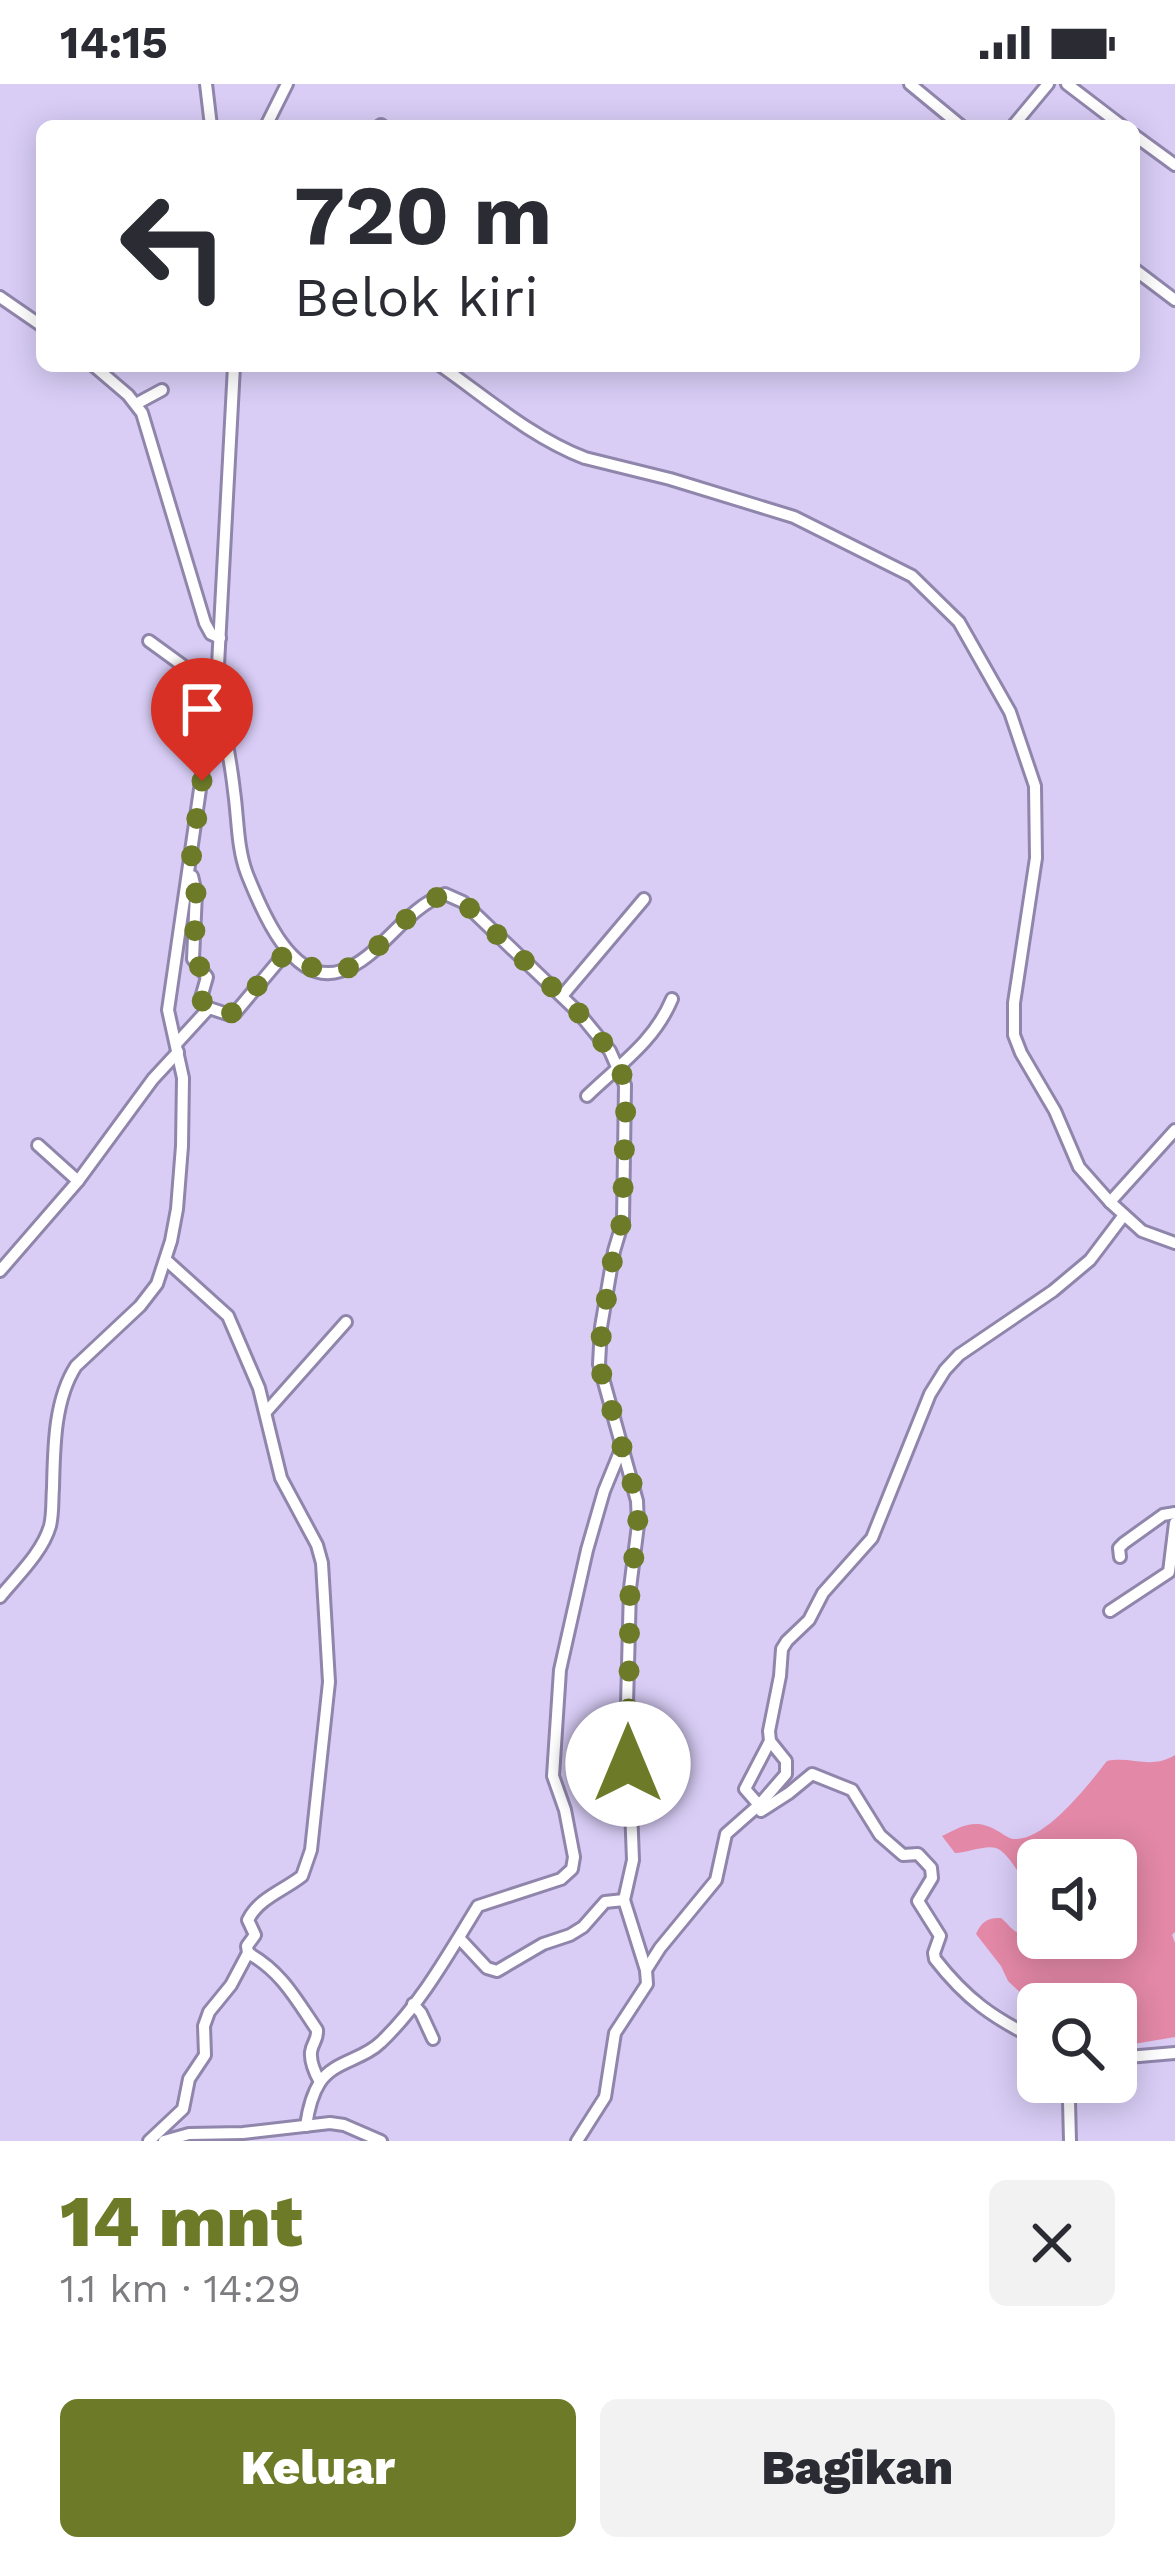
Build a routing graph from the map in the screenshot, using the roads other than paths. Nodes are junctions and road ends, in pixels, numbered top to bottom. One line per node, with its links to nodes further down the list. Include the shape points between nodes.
1 (206, 84): 6 (street)
2 (287, 84): 7 (street)
3 (910, 84): 8 (street)
4 (1048, 84): 9 (street)
5 (1067, 84): 10 (street)
6 (211, 120)
7 (269, 120)
8 (954, 120)
9 (1017, 120)
10 (1114, 120)
11 (1140, 140): 12 (street)
12 (1175, 166)
13 (1140, 273): 15 (street)
14 (0, 297): 16 (street)
15 (1175, 300)
16 (36, 322)
17 (101, 372): 21 (street)
18 (234, 372): 22 (street)
19 (449, 372): 37 (street, via 560,448 760,504 854,544 912,576 959,622 1010,712 1035,786 1036,858 1014,1035 1078,1167)
20 (162, 390): 21 (street)
21 (136, 404): 22 (street, via 205,623)
22 (220, 638): 24 (street)
23 (149, 641): 24 (street, via 193,673)
24 (216, 679): 25 (street); 27 (street, via 246,872)
25 (190, 867): 30 (street, via 194,959 207,977); 31 (street, via 169,1010)
26 (644, 898): 28 (street)
27 (287, 951): 28 (street, via 323,974 346,969 445,894); 30 (street, via 235,1012)
28 (562, 996): 32 (street)
29 (672, 999): 32 (street, via 653,1034)
30 (206, 1010): 31 (street)
31 (177, 1048): 36 (street); 40 (street, via 182,1146)
32 (619, 1065): 33 (street); 44 (street, via 626,1085 624,1203 599,1364)
33 (587, 1096)
34 (1175, 1130): 37 (street)
35 (38, 1145): 36 (street)
36 (78, 1181): 41 (street)
37 (1110, 1202): 38 (street)
38 (1124, 1215): 39 (street); 50 (street, via 1090,1260 945,1370 872,1538 782,1649)
39 (1175, 1243)
40 (166, 1260): 43 (street, via 228,1316); 48 (street, via 152,1292 69,1377 48,1531)
41 (0, 1271)
42 (346, 1322): 43 (street)
43 (266, 1412): 55 (street, via 280,1478 322,1562 329,1682 310,1854 302,1876 248,1917 255,1935)
44 (622, 1447): 53 (street, via 638,1525 628,1682 633,1860); 54 (street, via 587,1550 560,1670 554,1776 574,1865 561,1879 478,1906)
45 (1175, 1513): 47 (street, via 1124,1544)
46 (1175, 1523): 49 (street, via 1169,1572)
47 (1120, 1556)
48 (0, 1597)
49 (1110, 1611)
50 (770, 1741): 51 (street, via 745,1786); 51 (street, via 788,1771)
51 (759, 1805): 52 (street)
52 (725, 1838): 56 (street, via 716,1880); 58 (street, via 812,1774 850,1789 883,1839 931,1868 918,1901 940,1936 939,1964 983,2010)
53 (624, 1900): 54 (street, via 605,1902 584,1927 494,1972); 56 (street)
54 (460, 1939): 57 (street)
55 (248, 1953): 62 (street, via 290,1989 316,2030 311,2052); 66 (street, via 209,2012 205,2055 183,2109)
56 (646, 1970): 69 (street, via 643,1994 612,2040 605,2097)
57 (413, 2004): 59 (street); 62 (street, via 380,2043)
58 (1017, 2029)
59 (433, 2039)
60 (1175, 2053): 61 (street)
61 (1137, 2056)
62 (320, 2082): 64 (street)
63 (1069, 2103): 70 (street)
64 (306, 2126): 65 (street); 68 (street, via 330,2123)
65 (243, 2137): 67 (street)
66 (148, 2141)
67 (164, 2141)
68 (381, 2141)
69 (577, 2141)
70 (1070, 2141)

